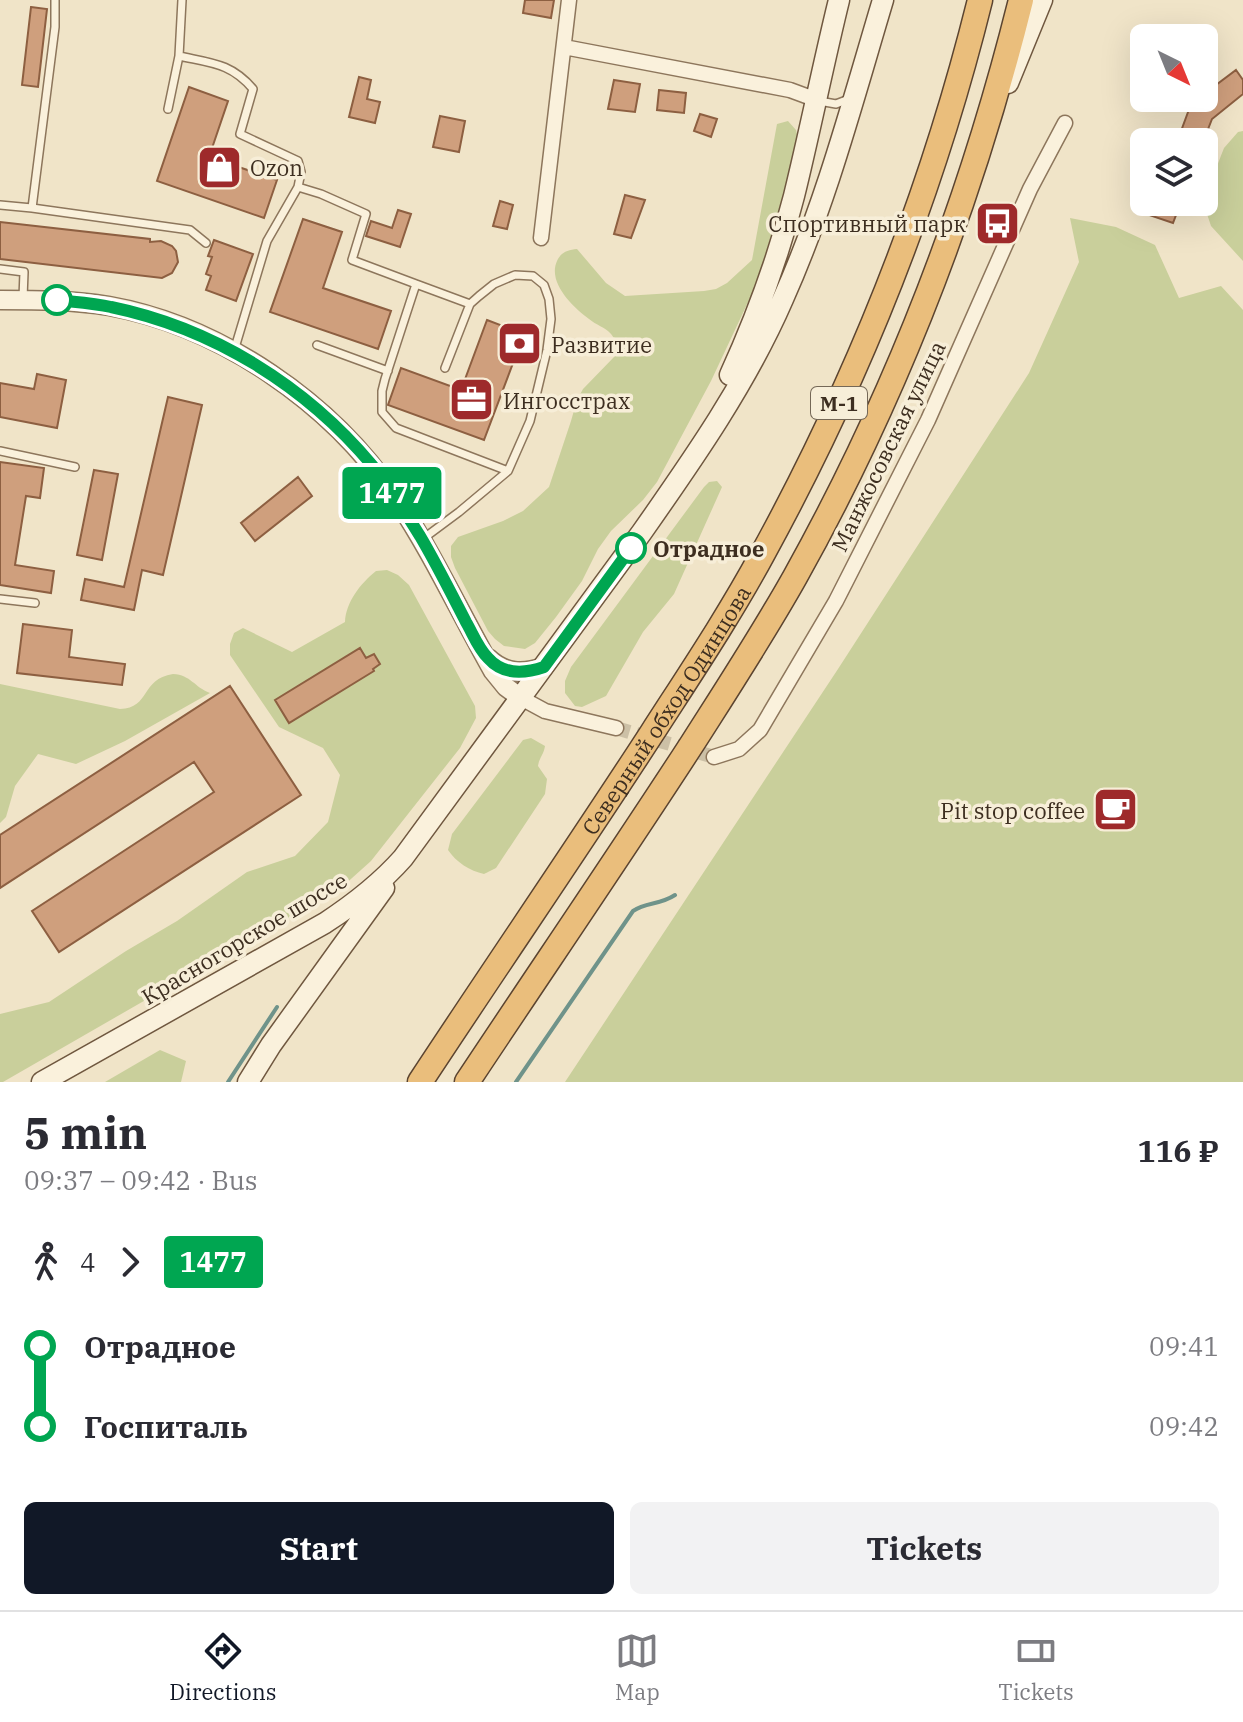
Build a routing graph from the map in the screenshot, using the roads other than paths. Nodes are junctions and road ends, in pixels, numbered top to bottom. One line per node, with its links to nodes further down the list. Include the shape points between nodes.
1 (55, 0): 18 (lane)
2 (182, 0): 10 (lane)
3 (569, 0): 9 (street)
4 (839, 0): 12 (main road)
5 (883, 0): 11 (main road)
6 (980, 0): 45 (highway, Северный обход Одинцова / М-1, via 907,237 847,386 797,489 697,662)
7 (1021, 0): 15 (highway, Северный обход Одинцова / М-1)
8 (1042, 0): 15 (main road)
9 (564, 47): 12 (street, via 790,90); 19 (street)
10 (179, 56): 13 (lane); 16 (lane, via 243,77 253,89 240,134 298,161)
11 (854, 96): 12 (lane, via 836,104); 33 (main road, via 783,301 739,386)
12 (817, 100): 33 (main road, via 788,215 748,337 707,421)
13 (168, 109)
14 (1065, 123): 41 (street, Манжосовская улица, via 1030,189 928,420 836,601 760,730 739,749)
15 (977, 157): 46 (highway, Северный обход Одинцова / М-1, via 883,402 796,576 675,770)
16 (298, 187): 22 (lane, via 366,214 352,260); 27 (lane, via 267,241)
17 (0, 205): 18 (lane)
18 (32, 208): 20 (lane, via 190,230)
19 (541, 238)
20 (206, 243)
21 (0, 269): 24 (lane, via 24,272)
22 (416, 284): 25 (lane); 29 (lane)
23 (0, 300): 24 (street)
24 (23, 300): 27 (street, via 109,306 194,332)
25 (470, 304): 28 (lane); 32 (lane, via 515,275 533,276 549,299 547,350 537,392)
26 (317, 345): 29 (lane)
27 (234, 353): 34 (street, via 310,403 346,436 374,467)
28 (445, 368)
29 (388, 371): 32 (lane, via 382,412 396,428)
30 (0, 451): 31 (lane)
31 (75, 467)
32 (508, 471): 34 (lane)
33 (642, 532): 38 (main road, Красногорское шоссе)
34 (422, 540): 37 (street)
35 (0, 599): 36 (lane)
36 (35, 603)
37 (480, 648): 38 (street, via 507,670); 39 (street, via 506,687)
38 (544, 667): 39 (main road, Красногорское шоссе)
39 (521, 698): 40 (street, via 545,711); 42 (main road, Красногорское шоссе)
40 (616, 728)
41 (714, 757)
42 (416, 842): 43 (main road, Красногорское шоссе, via 390,873 342,912); 44 (main road)
43 (42, 1082)
44 (248, 1082)
45 (420, 1082)
46 (467, 1082)

